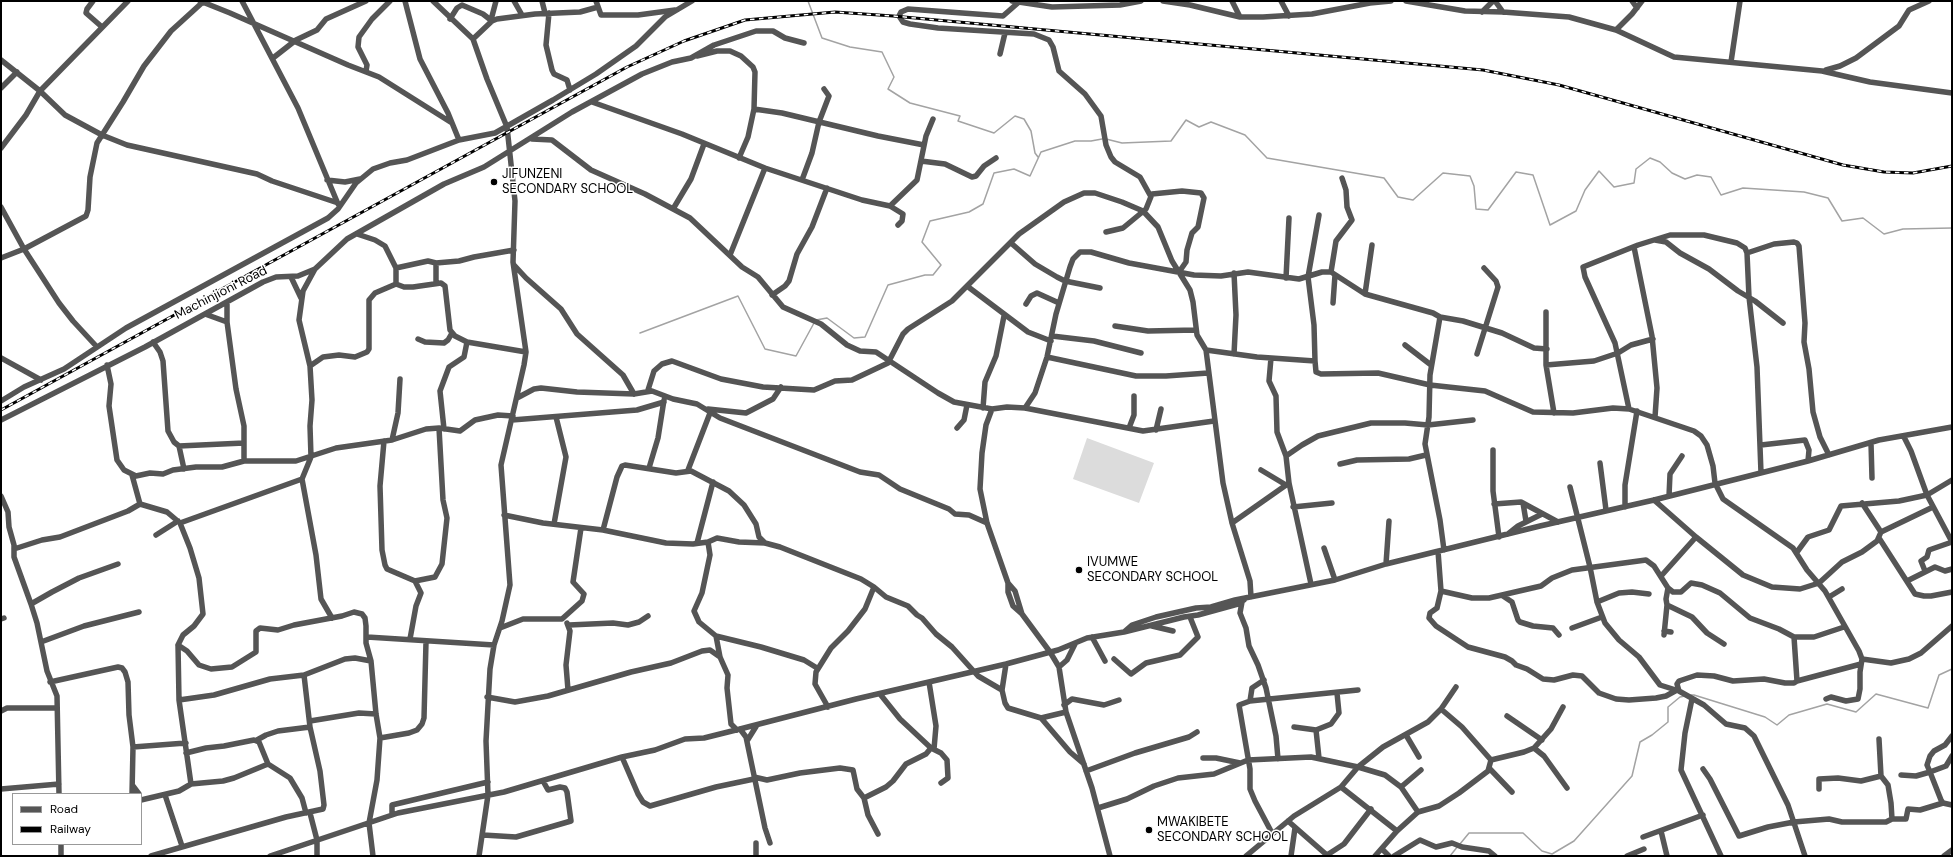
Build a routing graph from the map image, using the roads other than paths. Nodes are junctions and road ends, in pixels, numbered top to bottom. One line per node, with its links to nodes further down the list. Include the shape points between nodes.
1 (93, 1): 40 (street, via 86,12)
2 (128, 1): 40 (street)
3 (242, 1): 39 (street)
4 (366, 1): 44 (street, via 326,19 317,30)
5 (390, 1): 51 (street, via 359,37 358,47 367,65)
6 (405, 1): 63 (street, via 420,59)
7 (433, 1): 37 (street)
8 (496, 1): 38 (street)
9 (514, 1): 34 (street)
10 (542, 1): 33 (street)
11 (692, 1): 30 (street)
12 (1015, 1): 25 (street); 42 (street, via 1003,16 908,9 899,14 906,24)
13 (1141, 1): 25 (street, via 1120,5 1052,7)
14 (1163, 1): 26 (street)
15 (1232, 1): 36 (street)
16 (1281, 1): 35 (street)
17 (1391, 1): 27 (street)
18 (1406, 1): 31 (street, via 1458,11)
19 (1494, 1): 31 (street); 32 (street)
20 (1632, 1): 29 (street)
21 (1642, 1): 29 (street)
22 (1740, 1): 50 (street)
23 (1929, 1): 52 (street, via 1909,10 1899,26 1856,58 1837,68)
24 (202, 2): 39 (street); 65 (street, via 172,31 144,66)
25 (1026, 2)
26 (1178, 2): 36 (street)
27 (1371, 2): 35 (street)
28 (597, 4): 30 (street, via 600,14 604,15 638,15); 33 (street, via 580,12)
29 (1636, 8): 41 (street)
30 (676, 10): 56 (street, via 636,46)
31 (1482, 12): 32 (street)
32 (1503, 12): 41 (street, via 1569,17)
33 (547, 13): 34 (street); 56 (street, via 546,45 552,70 554,74 567,80)
34 (522, 15): 38 (street)
35 (1289, 16): 36 (street)
36 (1240, 17)
37 (450, 18): 38 (street, via 462,5); 43 (street)
38 (492, 20): 43 (street)
39 (256, 26): 44 (street); 47 (street)
40 (102, 27): 57 (street)
41 (1616, 30): 50 (street, via 1674,57)
42 (1005, 33): 46 (street); 81 (street, via 1034,34 1049,40 1059,71 1085,94 1097,109 1103,123 1106,145 1116,162 1143,180)
43 (473, 39): 64 (street)
44 (294, 42): 47 (street); 51 (street)
45 (804, 43): 48 (street, via 785,38 773,31 756,31 714,45)
46 (1000, 54)
47 (273, 58): 78 (street, via 307,127)
48 (691, 58): 59 (street, Machinjioni Road, via 672,62 642,74); 60 (street, Machinjioni Road, via 726,50 740,56 755,72)
49 (1, 60): 53 (street)
50 (1731, 62): 52 (street)
51 (366, 71): 63 (street, via 380,77)
52 (1822, 71): 58 (street, via 1870,82)
53 (17, 72): 54 (street); 57 (street)
54 (1, 88)
55 (824, 89): 62 (street, via 829,96)
56 (570, 90): 64 (street)
57 (40, 91): 65 (street, via 65,115); 70 (street)
58 (1952, 93)
59 (592, 102): 66 (street, Machinjioni Road); 68 (street)
60 (754, 109): 62 (street); 72 (street, Machinjioni Road, via 748,137)
61 (933, 120): 69 (street)
62 (819, 122): 69 (street); 79 (street, via 812,153)
63 (452, 123): 67 (street)
64 (507, 127): 67 (street, via 490,135); 71 (street)
65 (102, 135): 82 (street, via 133,146 257,174); 96 (street, via 94,150 86,216)
66 (529, 139): 71 (street, Machinjioni Road); 85 (street, via 552,140 591,170)
67 (459, 140): 77 (street, via 407,160 379,167)
68 (704, 144): 72 (street); 85 (street, via 691,179)
69 (924, 145): 74 (street)
70 (1, 148)
71 (510, 150): 91 (street, Machinjioni Road, via 484,167 444,184); 97 (street, via 515,201)
72 (739, 158): 75 (street)
73 (996, 158): 74 (street, via 972,177 945,164)
74 (921, 161): 83 (street, via 916,180)
75 (765, 168): 79 (street); 99 (street)
76 (1342, 178): 108 (street, via 1352,220 1336,241)
77 (360, 179): 78 (street, via 345,182); 82 (street)
78 (327, 180): 82 (street)
79 (802, 180): 80 (street)
80 (827, 188): 83 (street); 118 (street, via 812,227 797,254 789,281)
81 (1150, 195): 86 (street, via 1148,207); 106 (street, via 1190,191 1204,196 1198,227 1192,233 1186,262)
82 (339, 205): 141 (street, via 331,216 321,222 126,328)
83 (890, 206): 89 (street, via 903,214)
84 (1, 207): 96 (street)
85 (673, 209): 99 (street, via 690,218)
86 (1143, 212): 90 (street, via 1123,228); 93 (street, via 1122,202 1094,193 1084,193 1064,202); 106 (street, via 1161,231 1172,261)
87 (1320, 215): 110 (street)
88 (1289, 218): 111 (street)
89 (898, 226)
90 (1106, 232)
91 (357, 234): 103 (street, via 385,246); 105 (street, Machinjioni Road, via 340,244)
92 (1654, 239): 95 (street); 98 (street, via 1678,234 1708,235 1737,243 1745,248); 119 (street, via 1666,242)
93 (1011, 243): 112 (street, via 1039,267); 115 (street)
94 (1372, 245): 117 (street)
95 (1634, 247): 137 (street); 146 (street, via 1583,267)
96 (24, 249): 100 (street); 141 (street, via 67,314)
97 (514, 250): 101 (street, via 459,262); 102 (street)
98 (1747, 253): 119 (street); 201 (street, via 1774,244 1794,242 1799,246 1804,342 1814,412 1820,437)
99 (730, 256): 118 (street, via 758,277)
100 (1, 258)
101 (436, 263): 103 (street, via 428,261); 113 (street)
102 (514, 264): 144 (street); 164 (street, via 561,309 577,334 623,375)
103 (396, 268): 114 (street)
104 (1484, 268): 132 (street, via 1498,287)
105 (315, 269): 109 (street, Machinjioni Road); 120 (street)
106 (1180, 273): 107 (street, via 1213,276); 112 (street, via 1124,262 1086,251 1080,252 1073,259); 133 (street, via 1192,295)
107 (1234, 273): 111 (street); 147 (street)
108 (1333, 274): 110 (street, via 1318,273); 117 (street); 121 (street)
109 (291, 277): 120 (street); 122 (street, Machinjioni Road, via 268,280)
110 (1308, 277): 111 (street); 152 (street, via 1314,318)
111 (1286, 278)
112 (1065, 281): 116 (street); 123 (street)
113 (436, 283): 114 (street, via 413,287); 134 (street, via 445,286)
114 (396, 284): 157 (street, via 375,294 370,300 367,352 355,356 323,357)
115 (967, 286): 127 (street); 153 (street, via 952,301 908,329 896,346)
116 (1100, 288)
117 (1365, 294): 128 (street)
118 (772, 295): 153 (street, via 783,307 821,324 847,345 860,350 874,351)
119 (1749, 297): 130 (street); 197 (street, via 1757,367)
120 (301, 298): 157 (street, via 299,322)
121 (1333, 302)
122 (227, 303): 126 (street, Machinjioni Road); 129 (street)
123 (1059, 303): 124 (street, via 1037,293 1031,296); 135 (street)
124 (1026, 304)
125 (1546, 312): 142 (street)
126 (205, 314): 129 (street); 138 (street, Machinjioni Road)
127 (1004, 316): 135 (street, via 1033,335); 172 (street, via 996,356 985,382)
128 (1440, 317): 132 (street); 155 (street)
129 (227, 322): 195 (street, via 236,390 244,426)
130 (1782, 323)
131 (1115, 326): 133 (street, via 1148,331)
132 (1486, 328): 142 (street, via 1510,336 1529,347); 148 (street)
133 (1196, 330): 143 (street, via 1198,339)
134 (452, 333): 136 (street, via 444,343); 139 (street)
135 (1051, 338): 145 (street, via 1094,341); 149 (street)
136 (418, 339)
137 (1653, 339): 146 (street, via 1631,345); 181 (street, via 1657,388)
138 (153, 342): 154 (street, Machinjioni Road); 198 (street, via 163,361 168,431)
139 (467, 342): 144 (street); 188 (street, via 464,357 449,367 440,391)
140 (1405, 344): 155 (street)
141 (97, 347): 160 (street, via 64,369)
142 (1547, 349): 156 (street)
143 (1206, 350): 147 (street); 158 (street)
144 (526, 352): 167 (street)
145 (1141, 353)
146 (1618, 353): 156 (street, via 1587,362); 176 (street)
147 (1234, 354): 151 (street)
148 (1477, 354)
149 (1047, 357): 158 (street, via 1136,376); 173 (street, via 1037,389)
150 (1, 358): 160 (street)
151 (1271, 358): 152 (street); 203 (street, via 1269,381 1276,396 1276,428)
152 (1314, 360): 161 (street, via 1317,374 1378,373)
153 (890, 361): 162 (street, via 852,380 835,381 818,390); 170 (street, via 947,398)
154 (107, 365): 183 (street, Machinjioni Road); 214 (street, via 111,384 109,406 115,454 119,465)
155 (1431, 365): 161 (street)
156 (1546, 365): 179 (street)
157 (310, 366): 202 (street)
158 (1208, 373): 185 (street)
159 (400, 379): 193 (street, via 398,412)
160 (41, 380): 168 (street)
161 (1430, 385): 179 (street, via 1485,391 1528,411); 186 (street)
162 (781, 387): 163 (street, via 736,383 672,361 662,364 654,371); 171 (street, via 773,399 746,413)
163 (648, 390): 164 (street); 165 (street)
164 (634, 394): 167 (street, via 541,388)
165 (664, 395): 169 (street); 171 (street)
166 (1134, 396): 190 (street, via 1134,415)
167 (517, 398): 182 (street)
168 (1, 401)
169 (664, 402): 180 (street, via 637,410); 209 (street, via 658,438)
170 (967, 405): 172 (street); 189 (street, via 964,420)
171 (705, 408): 178 (street)
172 (983, 408): 174 (street)
173 (1025, 408): 174 (street); 190 (street)
174 (992, 409): 242 (street, via 986,425 981,469 981,497)
175 (1161, 409): 191 (street)
176 (1629, 409): 177 (street); 179 (street)
177 (1638, 411): 181 (street); 232 (street, via 1625,485)
178 (710, 413): 211 (street); 242 (street, via 860,472 879,475 900,489 955,514 969,515)
179 (1554, 413)
180 (556, 417): 182 (street); 244 (street, via 566,457)
181 (1655, 417): 219 (street, via 1690,429 1701,436 1708,450)
182 (512, 418): 188 (street, via 498,415 475,420 462,430); 236 (street, via 501,466)
183 (1, 420)
184 (1473, 420): 186 (street)
185 (1214, 421): 191 (street); 243 (street, via 1223,484)
186 (1428, 425): 200 (street); 203 (street, via 1365,424 1318,436)
187 (1952, 427): 192 (street)
188 (442, 428): 193 (street, via 426,429); 269 (street, via 443,500 447,518 442,564 435,578)
189 (957, 428)
190 (1129, 428): 191 (street)
191 (1156, 430)
192 (1904, 436): 196 (street); 222 (street)
193 (392, 440): 194 (street)
194 (384, 441): 202 (street, via 336,448); 269 (street, via 380,486 382,550 385,565 388,569)
195 (244, 443): 198 (street); 205 (street)
196 (1871, 443): 201 (street); 215 (street)
197 (1761, 445): 206 (street, via 1805,440 1809,450); 213 (street)
198 (178, 446): 210 (street)
199 (1493, 450): 230 (street)
200 (1426, 455): 208 (street, via 1409,459 1357,460); 259 (street)
201 (1830, 455): 206 (street)
202 (311, 456): 205 (street, via 290,461); 216 (street)
203 (1286, 456): 220 (street)
204 (1682, 456): 224 (street, via 1670,474)
205 (244, 461): 210 (street, via 222,467)
206 (1808, 461): 213 (street)
207 (1600, 463): 234 (street)
208 (1340, 464)
209 (649, 468): 211 (street, via 676,473); 246 (street, via 622,466 611,493)
210 (184, 469): 214 (street, via 163,474)
211 (688, 470): 218 (street)
212 (1261, 470): 220 (street)
213 (1761, 473): 219 (street)
214 (132, 475): 229 (street)
215 (1872, 478)
216 (302, 479): 240 (street); 289 (street, via 321,599)
217 (1952, 480): 222 (street)
218 (713, 482): 254 (street, via 741,500 756,524 759,537); 256 (street)
219 (1715, 483): 224 (street); 261 (street, via 1728,503)
220 (1287, 484): 231 (street); 243 (street)
221 (1570, 487): 237 (street)
222 (1927, 495): 228 (street, via 1899,501); 233 (street)
223 (1, 496): 258 (street, via 8,512)
224 (1669, 496): 225 (street)
225 (1654, 500): 232 (street); 252 (street)
226 (1332, 503): 231 (street)
227 (1524, 503): 230 (street); 235 (street); 239 (street)
228 (1862, 503): 250 (street); 261 (street, via 1841,506 1829,530 1808,537)
229 (140, 504): 240 (street, via 167,512); 258 (street, via 60,537)
230 (1494, 504): 251 (street)
231 (1294, 507): 272 (street)
232 (1625, 507): 234 (street)
233 (1933, 507): 247 (street); 250 (street)
234 (1606, 510): 237 (street)
235 (1542, 514): 239 (street); 241 (street)
236 (504, 516): 244 (street); 295 (street, via 510,585)
237 (1577, 518): 241 (street); 264 (street)
238 (1389, 521): 263 (street)
239 (1526, 521): 249 (street)
240 (179, 522): 248 (street); 311 (street, via 200,578 203,614 183,635)
241 (1558, 522): 249 (street)
242 (987, 523): 308 (street, via 1022,614)
243 (1232, 523): 281 (street, via 1250,581)
244 (554, 524): 245 (street)
245 (581, 528): 246 (street); 290 (street, via 573,583 584,597)
246 (603, 530): 256 (street, via 666,543)
247 (1950, 534): 255 (street)
248 (156, 535)
249 (1508, 535): 251 (street)
250 (1880, 535): 270 (street); 271 (street, via 1874,544 1842,562)
251 (1499, 537): 259 (street)
252 (1696, 537): 267 (street); 271 (street, via 1734,570 1758,582 1772,587 1800,589)
253 (708, 542): 254 (street, via 717,538 739,542); 256 (street); 301 (street, via 710,555 701,597 694,611 699,622)
254 (765, 542): 273 (street, via 861,579)
255 (1952, 542): 266 (street, via 1929,549 1927,557 1921,561)
256 (697, 543)
257 (1324, 548): 268 (street)
258 (14, 549): 283 (street, via 14,556)
259 (1444, 550): 260 (street)
260 (1438, 551): 263 (street); 276 (street)
261 (1797, 552): 271 (street, via 1807,570)
262 (118, 564): 283 (street, via 79,578)
263 (1386, 564): 268 (street)
264 (1590, 567): 267 (street, via 1646,560); 279 (street, via 1567,571 1542,586); 282 (street)
265 (1952, 569): 266 (street, via 1945,571 1935,567)
266 (1925, 571): 270 (street)
267 (1662, 575): 274 (street)
268 (1335, 580): 272 (street)
269 (415, 581): 305 (street, via 421,593)
270 (1907, 581): 277 (street, via 1915,594 1920,596)
271 (1819, 583): 280 (street)
272 (1311, 584): 281 (street)
273 (874, 587): 322 (street, via 864,609); 323 (street, via 886,598 902,603 922,618)
274 (1668, 588): 284 (street); 304 (street, via 1674,592 1681,592 1691,583 1720,593 1750,618)
275 (1842, 589): 280 (street)
276 (1441, 591): 279 (street, via 1478,599); 333 (street, via 1437,608 1429,615 1430,621 1474,650 1505,657 1515,665 1543,678 1554,680 1573,675 1582,676 1599,693 1616,699 1656,698)
277 (1952, 592)
278 (1649, 594): 282 (street, via 1619,593)
279 (1503, 596): 300 (street, via 1512,602 1520,622 1553,628)
280 (1829, 597): 294 (street)
281 (1246, 599): 287 (street); 298 (street, via 1156,617 1132,625); 325 (street, via 1240,613 1249,646)
282 (1597, 602): 288 (street)
283 (32, 604): 306 (street)
284 (1667, 605): 299 (street, via 1664,633); 310 (street, via 1692,617 1707,633)
285 (139, 612): 306 (street, via 84,626)
286 (648, 616): 291 (street, via 628,625)
287 (1190, 617): 292 (street); 316 (street, via 1198,637 1180,655 1146,663 1131,674)
288 (1602, 617): 296 (street); 333 (street, via 1619,640 1642,660 1657,682 1664,687)
289 (332, 618): 302 (street, via 354,612 362,614 365,618); 311 (street, via 278,630 260,628 256,631 256,652 232,667 211,669 199,664)
290 (562, 619): 291 (street); 295 (street, via 523,619)
291 (569, 625): 330 (street, via 566,665)
292 (1150, 626): 297 (street); 298 (street)
293 (1952, 626): 319 (street, via 1921,653 1909,659 1891,663)
294 (1844, 627): 304 (street, via 1814,637); 319 (street)
295 (500, 628): 312 (street)
296 (1572, 628)
297 (1173, 631)
298 (1124, 632): 303 (street)
299 (1671, 632)
300 (1559, 635)
301 (716, 636): 315 (street); 322 (street, via 804,660)
302 (367, 637): 305 (street); 317 (street)
303 (1092, 637): 309 (street); 318 (street)
304 (1794, 637): 326 (street)
305 (410, 639): 307 (street)
306 (41, 642): 327 (street)
307 (426, 642): 312 (street); 361 (street, via 422,724 417,730 409,733)
308 (1043, 643): 313 (street); 314 (street)
309 (1075, 644): 313 (street); 321 (street, via 1068,660)
310 (1724, 644)
311 (178, 645): 340 (street)
312 (494, 646): 336 (street)
313 (1050, 652): 314 (street); 321 (street)
314 (1038, 655): 320 (street)
315 (720, 657): 330 (street, via 708,649 671,664 630,672); 356 (street, via 728,675 731,724)
316 (1114, 659)
317 (371, 661): 324 (street, via 345,659); 350 (street)
318 (1105, 661)
319 (1861, 662): 326 (street); 339 (street, via 1858,699)
320 (1006, 664): 323 (street); 331 (street)
321 (1059, 667): 343 (street)
322 (817, 668): 344 (street, via 816,684)
323 (974, 672): 328 (street); 331 (street)
324 (304, 675): 340 (street, via 270,679 214,694); 353 (street)
325 (1264, 680): 338 (street); 342 (street, via 1252,688)
326 (1797, 681): 333 (street, via 1733,681 1696,675 1679,681 1677,684)
327 (50, 682): 346 (street, via 56,692); 367 (street, via 122,668 128,682)
328 (928, 682): 335 (street); 369 (street, via 936,726)
329 (1456, 687): 347 (street)
330 (568, 690): 336 (street, via 515,702)
331 (1002, 690): 352 (street, via 1008,708)
332 (1358, 690): 334 (street)
333 (1680, 691): 337 (street)
334 (1337, 693): 338 (street); 357 (street, via 1338,716 1328,726)
335 (880, 694): 344 (street); 369 (street, via 900,719)
336 (487, 697): 391 (street)
337 (1690, 698): 416 (street, via 1681,768); 419 (street, via 1704,705 1726,724 1745,728 1754,736)
338 (1268, 699): 342 (street); 376 (street)
339 (1826, 699)
340 (179, 700): 366 (street)
341 (1119, 700): 343 (street, via 1104,705 1072,699)
342 (1250, 701): 377 (street, via 1242,703 1239,708)
343 (1064, 705): 349 (street)
344 (828, 707): 354 (street)
345 (1562, 707): 364 (street)
346 (57, 708): 348 (street, via 7,708); 393 (street)
347 (1441, 709): 359 (street, via 1428,722); 378 (street, via 1465,730)
348 (1, 711)
349 (1066, 712): 352 (street); 382 (street)
350 (376, 714): 353 (street, via 359,713); 361 (street)
351 (1507, 716): 364 (street)
352 (1041, 718): 382 (street)
353 (310, 724): 363 (street, via 278,731); 414 (street, via 319,764 324,805 321,810)
354 (757, 724): 356 (street); 365 (street)
355 (1294, 728): 357 (street)
356 (739, 730): 365 (street, via 745,736); 372 (street, via 704,738 685,739 655,750)
357 (1316, 730): 375 (street)
358 (1197, 732): 382 (street, via 1189,737)
359 (1406, 735): 373 (street); 381 (street)
360 (1952, 736): 386 (street, via 1946,745 1930,756)
361 (380, 738): 420 (street, via 377,780)
362 (1879, 739): 387 (street)
363 (257, 740): 370 (street); 380 (street)
364 (1542, 740): 368 (street)
365 (746, 742): 389 (street)
366 (186, 743): 367 (street); 370 (street)
367 (133, 747): 395 (street)
368 (1534, 748): 378 (street); 398 (street, via 1544,756)
369 (933, 749): 392 (street, via 945,756 948,764 948,778); 407 (street, via 906,764 886,787)
370 (186, 753): 394 (street)
371 (1952, 756): 386 (street, via 1946,766)
372 (622, 757): 389 (street, via 638,794 648,806); 390 (street)
373 (1419, 757)
374 (1203, 758): 379 (street)
375 (1319, 758): 376 (street); 381 (street)
376 (1278, 759): 377 (street)
377 (1248, 760): 379 (street); 424 (street, via 1250,789)
378 (1491, 760): 383 (street)
379 (1240, 763): 411 (street, via 1214,774 1178,778 1154,786 1127,800)
380 (268, 764): 394 (street, via 223,781); 414 (street, via 290,778)
381 (1358, 767): 396 (street); 397 (street, via 1386,775)
382 (1085, 768): 411 (street)
383 (1490, 769): 401 (street); 413 (street, via 1439,806)
384 (1703, 769): 419 (street, via 1737,835)
385 (1421, 770): 397 (street)
386 (1930, 772): 388 (street, via 1916,776); 409 (street)
387 (1881, 776): 400 (street, via 1861,781 1819,779); 417 (street, via 1888,785)
388 (1901, 776)
389 (754, 778): 407 (street, via 767,780 833,768 851,770 854,772 857,789); 430 (street)
390 (543, 780): 405 (street); 426 (street, via 548,790 565,788 571,821 516,837)
391 (488, 782): 405 (street); 415 (street, via 392,805)
392 (941, 783)
393 (59, 784): 399 (street); 402 (street)
394 (191, 784): 406 (street)
395 (133, 786): 403 (street); 404 (street)
396 (1341, 787): 412 (street); 418 (street)
397 (1401, 787): 413 (street)
398 (1567, 788)
399 (1, 789)
400 (1818, 789)
401 (1512, 792)
402 (59, 793)
403 (132, 793)
404 (138, 793)
405 (488, 795): 415 (street, via 425,806); 426 (street)
406 (165, 796): 408 (street); 432 (street)
407 (864, 798): 425 (street, via 868,815)
408 (142, 799)
409 (1943, 803): 410 (street); 417 (street, via 1920,810 1908,809 1906,819)
410 (1952, 805)
411 (1098, 808): 444 (street)
412 (1371, 809): 422 (street); 436 (street, via 1344,844)
413 (1418, 812): 422 (street)
414 (308, 813): 428 (street); 432 (street, via 286,816)
415 (392, 815): 420 (street)
416 (1703, 815): 423 (street); 453 (street)
417 (1892, 819): 419 (street, via 1881,822 1842,822 1829,819)
418 (1288, 821): 421 (street); 424 (street)
419 (1794, 822): 454 (street)
420 (369, 823): 428 (street); 441 (street)
421 (1295, 828): 436 (street); 446 (street)
422 (1397, 831): 433 (street)
423 (1661, 831): 427 (street); 452 (street)
424 (1272, 833): 445 (street)
425 (878, 834)
426 (483, 835): 442 (street)
427 (1643, 837)
428 (317, 840): 439 (street); 440 (street)
429 (756, 843): 443 (street)
430 (770, 843)
431 (61, 845): 437 (street)
432 (182, 846): 438 (street)
433 (1382, 849): 447 (street); 448 (street)
434 (1644, 849): 451 (street)
435 (1952, 850): 455 (street)
436 (1327, 855)
437 (61, 856)
438 (151, 856)
439 (270, 856)
440 (317, 856)
441 (373, 856)
442 (479, 856)
443 (756, 856)
444 (1110, 856)
445 (1246, 856)
446 (1291, 856)
447 (1375, 856)
448 (1389, 856)
449 (1394, 856): 450 (street, via 1420,840 1436,847 1455,844 1489,851)
450 (1495, 856)
451 (1627, 856)
452 (1667, 856)
453 (1721, 856)
454 (1805, 856)
455 (1944, 856)

